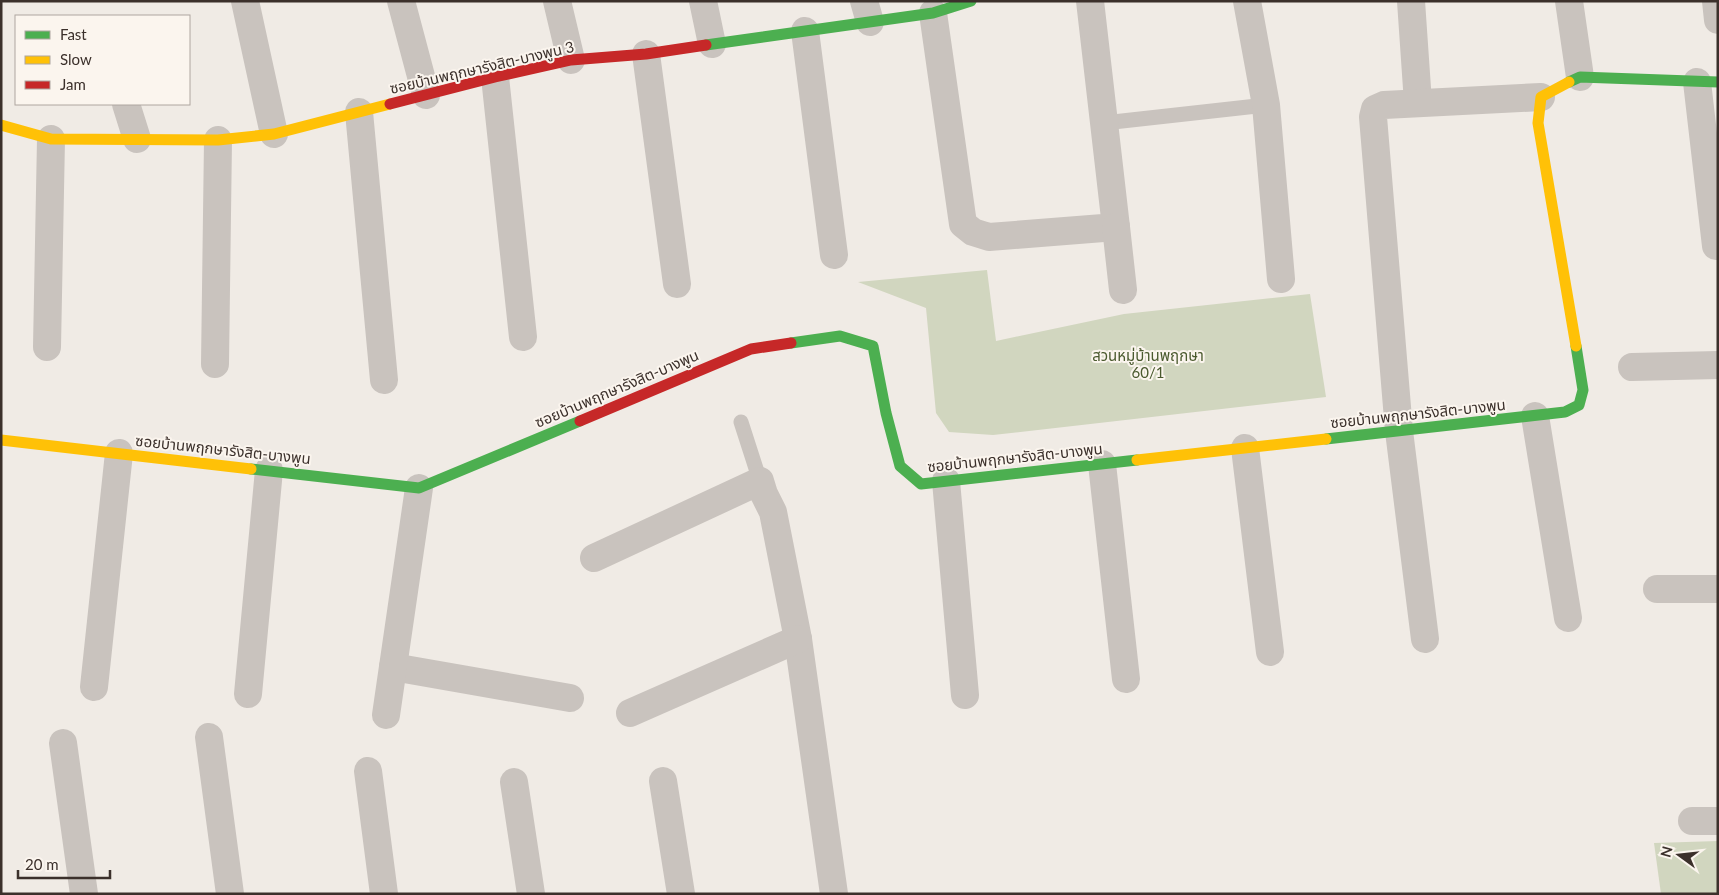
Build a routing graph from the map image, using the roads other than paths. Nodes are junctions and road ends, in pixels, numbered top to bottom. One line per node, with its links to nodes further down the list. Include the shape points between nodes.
1 (245, 1): 29 (street)
2 (401, 1): 21 (street)
3 (557, 1): 17 (street)
4 (703, 1): 15 (street)
5 (971, 1): 12 (street, ซอยบ้านพฤกษารังสิต-บางพูน 3)
6 (1090, 1): 27 (street)
7 (1247, 1): 25 (street)
8 (1411, 1): 23 (street)
9 (1570, 1): 19 (street)
10 (1716, 1): 13 (street)
11 (867, 12): 12 (street, ซอยบ้านพฤกษารังสิต-บางพูน 3); 14 (street, ซอยบ้านพฤกษารังสิต-บางพูน 3)
12 (933, 13): 33 (street, via 963,224 973,232 989,237)
13 (1718, 20)
14 (806, 31): 15 (street, ซอยบ้านพฤกษารังสิต-บางพูน 3); 35 (street)
15 (712, 44): 16 (street, ซอยบ้านพฤกษารังสิต-บางพูน 3)
16 (646, 54): 17 (street, ซอยบ้านพฤกษารังสิต-บางพูน 3); 37 (street)
17 (571, 60): 18 (street, ซอยบ้านพฤกษารังสิต-บางพูน 3)
18 (495, 77): 21 (street, ซอยบ้านพฤกษารังสิต-บางพูน 3); 39 (street)
19 (1580, 77): 20 (street); 22 (street)
20 (1707, 82): 34 (street)
21 (426, 95): 26 (street, ซอยบ้านพฤกษารังสิต-บางพูน 3)
22 (1541, 97): 23 (street); 45 (street, ซอยบ้านพฤกษารังสิต-บางพูน, via 1538,123 1583,390 1579,405 1565,412)
23 (1418, 103): 47 (street, via 1384,105 1376,108 1373,116)
24 (126, 105): 30 (street)
25 (1266, 105): 27 (lane); 36 (street)
26 (359, 112): 29 (street, ซอยบ้านพฤกษารังสิต-บางพูน 3); 44 (street)
27 (1104, 123): 33 (street)
28 (1, 125): 31 (street, ซอยบ้านพฤกษารังสิต-บางพูน 3)
29 (274, 134): 32 (street, ซอยบ้านพฤกษารังสิต-บางพูน 3)
30 (137, 139): 31 (street, ซอยบ้านพฤกษารังสิต-บางพูน 3); 32 (street, ซอยบ้านพฤกษารังสิต-บางพูน 3)
31 (51, 140): 40 (street)
32 (218, 140): 41 (street)
33 (1116, 227): 38 (street)
34 (1716, 246)
35 (834, 255)
36 (1281, 279)
37 (677, 284)
38 (1123, 290)
39 (522, 337)
40 (48, 347)
41 (215, 364)
42 (1718, 365): 43 (street)
43 (1632, 367)
44 (384, 380)
45 (1535, 416): 47 (street, ซอยบ้านพฤกษารังสิต-บางพูน); 59 (street)
46 (741, 422): 53 (lane)
47 (1399, 431): 49 (street, ซอยบ้านพฤกษารังสิต-บางพูน); 61 (street)
48 (1, 440): 50 (street, ซอยบ้านพฤกษารังสิต-บางพูน)
49 (1245, 448): 51 (street, ซอยบ้านพฤกษารังสิต-บางพูน); 62 (street)
50 (119, 453): 52 (street, ซอยบ้านพฤกษารังสิต-บางพูน); 65 (street)
51 (1102, 464): 54 (street, ซอยบ้านพฤกษารังสิต-บางพูน); 64 (street)
52 (269, 470): 55 (street, ซอยบ้านพฤกษารังสิต-บางพูน); 66 (street)
53 (760, 481): 56 (street); 60 (street, via 773,512)
54 (946, 481): 55 (street, ซอยบ้านพฤกษารังสิต-บางพูน, via 921,484 900,466 873,346 840,336 751,349); 67 (street)
55 (419, 488): 63 (street)
56 (594, 558)
57 (1657, 589): 58 (street)
58 (1718, 589)
59 (1568, 618)
60 (798, 639): 69 (street); 81 (street)
61 (1425, 639)
62 (1270, 652)
63 (393, 667): 68 (street); 70 (street)
64 (1126, 679)
65 (94, 687)
66 (248, 694)
67 (965, 695)
68 (570, 698)
69 (630, 713)
70 (386, 715)
71 (209, 737): 77 (street)
72 (63, 743): 76 (street)
73 (368, 771): 78 (street)
74 (663, 781): 80 (street)
75 (514, 782): 79 (street)
76 (84, 894)
77 (230, 894)
78 (384, 894)
79 (531, 894)
80 (681, 894)
81 (834, 894)

